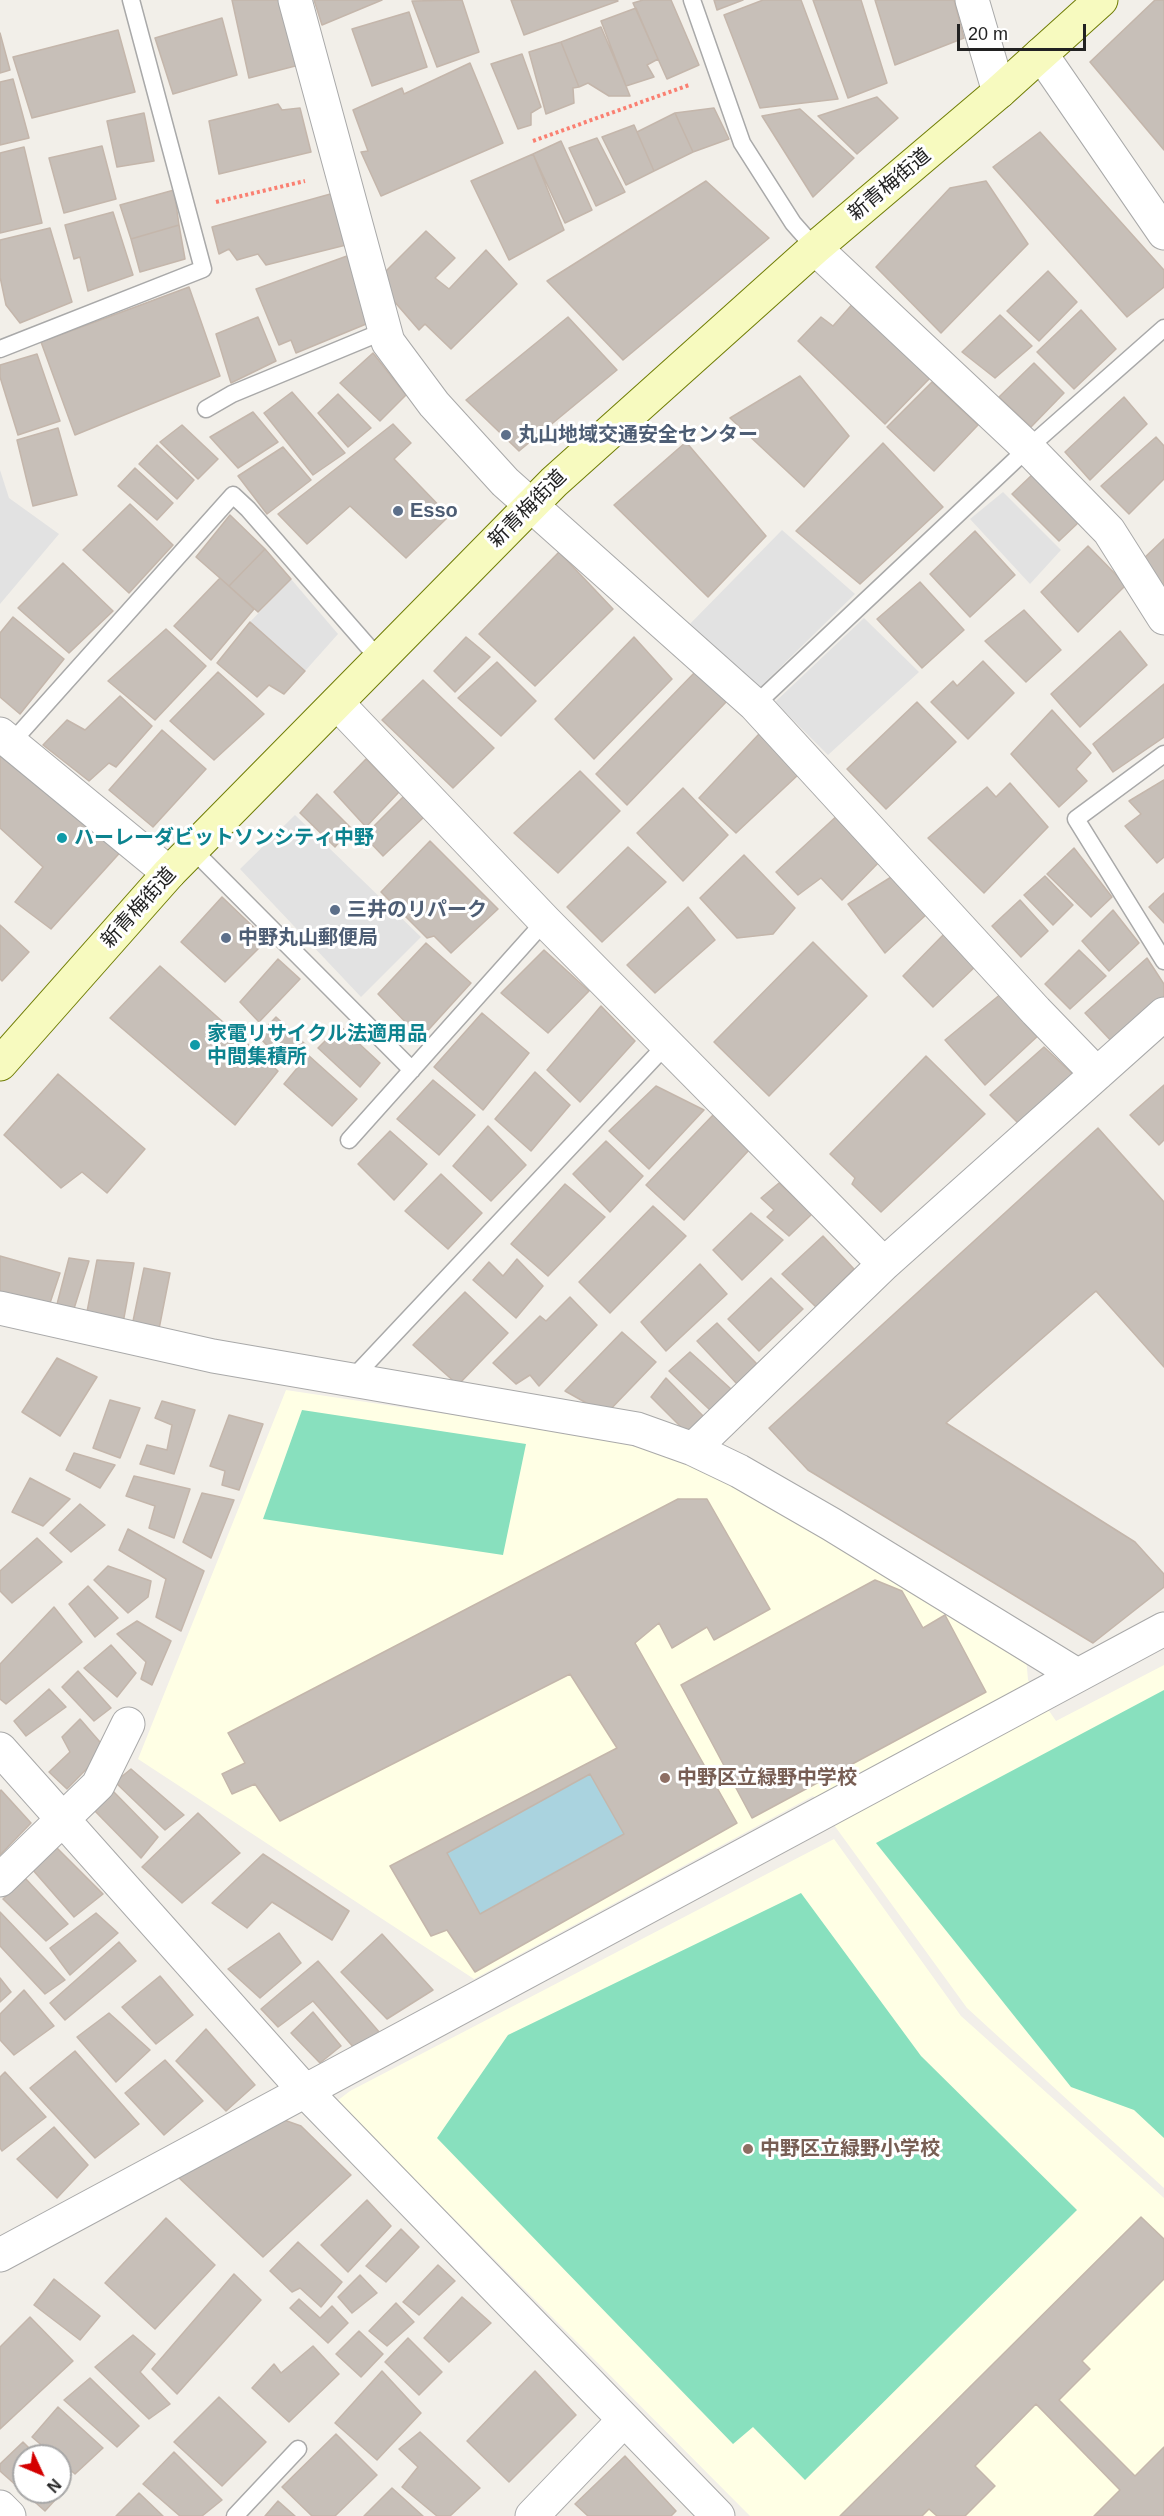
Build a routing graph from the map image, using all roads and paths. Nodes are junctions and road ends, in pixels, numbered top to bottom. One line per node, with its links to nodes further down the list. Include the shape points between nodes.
1 (131, 0): 11 (lane)
2 (295, 0): 10 (street)
3 (692, 0): 7 (lane)
4 (972, 0): 8 (street)
5 (1101, 0): 6 (main road, 新青梅街道)
6 (1041, 54): 8 (main road, 新青梅街道); 12 (street)
7 (718, 75): 9 (path); 13 (lane, via 742,143 793,223)
8 (999, 92): 13 (main road, 新青梅街道)
9 (533, 141)
10 (341, 172): 11 (path); 15 (street)
11 (188, 209): 16 (lane, via 203,269)
12 (1164, 233)
13 (815, 248): 18 (street); 19 (main road, 新青梅街道)
14 (1164, 328): 18 (lane)
15 (384, 331): 17 (lane, via 232,394); 19 (street, via 387,342 434,404)
16 (0, 349)
17 (206, 409)
18 (1028, 448): 20 (street, via 1109,531); 23 (lane)
19 (531, 507): 21 (main road, 新青梅街道); 23 (street)
20 (1164, 618)
21 (379, 659): 22 (main road, 新青梅街道); 24 (lane, via 232,495)
22 (337, 703): 26 (main road, 新青梅街道); 28 (street)
23 (754, 705): 34 (street)
24 (6, 738): 27 (street)
25 (1164, 754): 29 (lane, via 1076,819)
26 (192, 850): 27 (main road, 新青梅街道); 33 (lane)
27 (169, 873): 32 (main road, 新青梅街道)
28 (545, 921): 31 (street); 33 (lane)
29 (1164, 961)
30 (1164, 1014): 34 (street)
31 (667, 1044): 36 (street); 38 (lane)
32 (0, 1064)
33 (412, 1070): 35 (lane)
34 (1097, 1074): 36 (street)
35 (349, 1140)
36 (884, 1264): 39 (street)
37 (0, 1308): 38 (street, via 213,1356)
38 (351, 1380): 39 (street, via 637,1429)
39 (693, 1449): 41 (street, via 831,1524)
40 (1164, 1629): 41 (street)
41 (1077, 1675): 46 (street)
42 (128, 1724): 44 (street, via 98,1785)
43 (0, 1749): 44 (street)
44 (62, 1820): 45 (street); 46 (street)
45 (0, 1880)
46 (305, 2091): 47 (street); 48 (street)
47 (0, 2255)
48 (624, 2420): 53 (street); 54 (street)
49 (298, 2449): 52 (lane)
50 (0, 2507): 51 (street)
51 (9, 2516)
52 (235, 2516)
53 (532, 2516)
54 (718, 2516)

